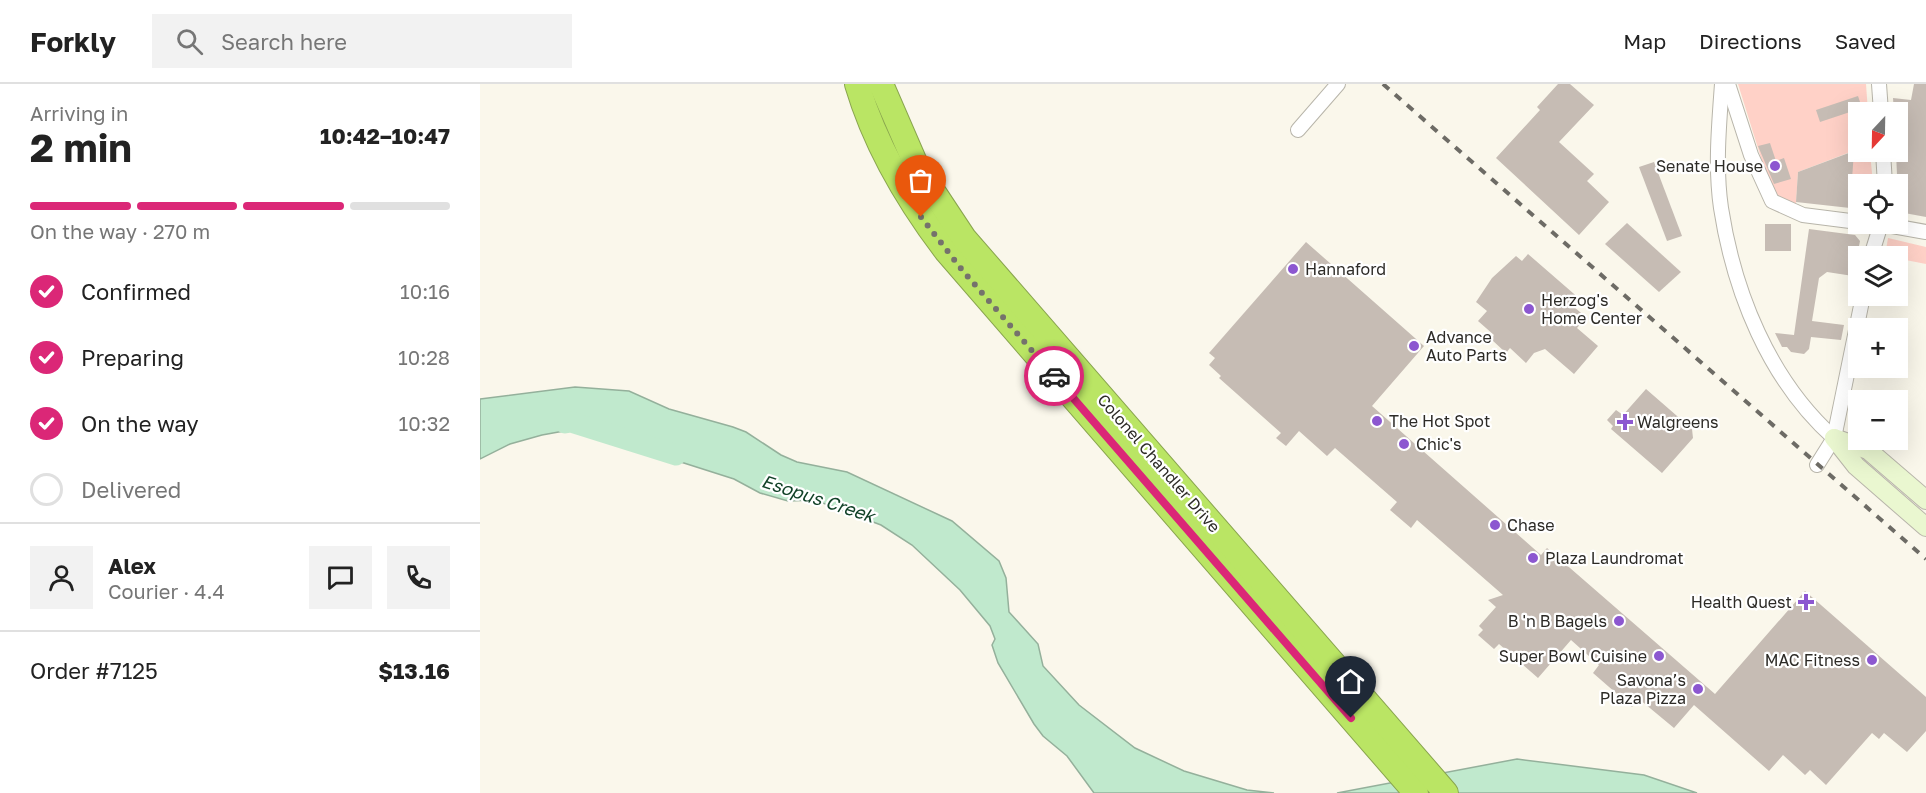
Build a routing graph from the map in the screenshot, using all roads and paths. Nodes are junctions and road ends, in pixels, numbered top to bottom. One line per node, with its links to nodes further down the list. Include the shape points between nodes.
1 (857, 84): 17 (highway, Colonel Chandler Drive, via 897,177 947,252)
2 (881, 84): 18 (highway, Colonel Chandler Drive, via 917,167 964,238)
3 (1338, 84): 8 (street)
4 (1722, 84): 13 (street, via 1718,152 1721,206 1742,291 1757,331 1788,386 1803,408)
5 (1728, 84): 9 (street, via 1751,155 1772,201 1803,214)
6 (1879, 84): 7 (street)
7 (1880, 102)
8 (1298, 130)
9 (1848, 221)
10 (1908, 229): 11 (street)
11 (1926, 232)
12 (1861, 306): 13 (street)
13 (1834, 438): 14 (street); 15 (street, via 1868,450); 16 (street, via 1856,466)
14 (1817, 465)
15 (1926, 500)
16 (1926, 527)
17 (1416, 793)
18 (1446, 793)

